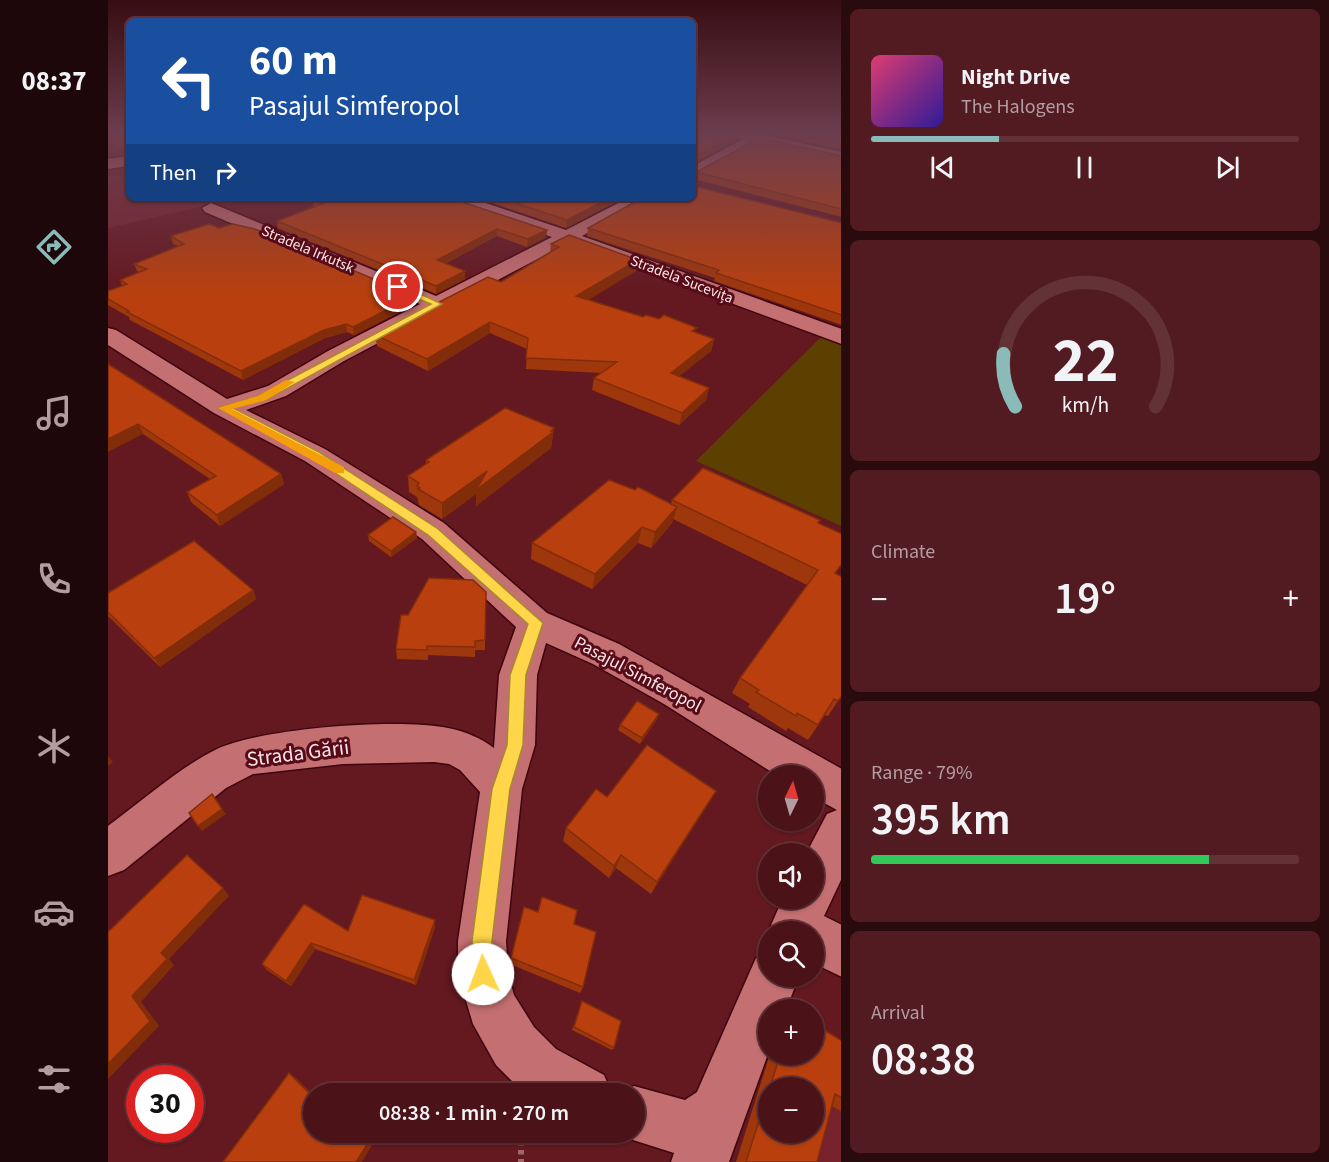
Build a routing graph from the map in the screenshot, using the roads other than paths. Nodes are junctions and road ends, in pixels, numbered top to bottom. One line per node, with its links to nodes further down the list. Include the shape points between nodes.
1 (463, 201): 4 (street, Stradela Sucevița)
2 (634, 201): 4 (street)
3 (211, 208): 5 (street, Stradela Irkutsk)
4 (567, 237): 5 (street); 7 (street, Stradela Sucevița)
5 (438, 304): 8 (street, via 262,398)
6 (108, 335): 8 (street, Pasajul Simferopol)
7 (841, 337)
8 (223, 408): 9 (street, Pasajul Simferopol, via 315,455 433,531)
9 (535, 623): 10 (street, via 518,675 515,745); 11 (street, Pasajul Simferopol, via 606,654 677,693)
10 (501, 789): 13 (street, Strada Gării, via 489,768 479,760 450,746 432,743 248,756 224,766); 17 (street, via 482,941 483,974 491,1005 515,1046 537,1068)
11 (841, 791)
12 (841, 831): 14 (street)
13 (108, 854)
14 (805, 918): 15 (street)
15 (841, 952)
16 (770, 987): 19 (street)
17 (565, 1083)
18 (645, 1117): 19 (street)
19 (709, 1137)

